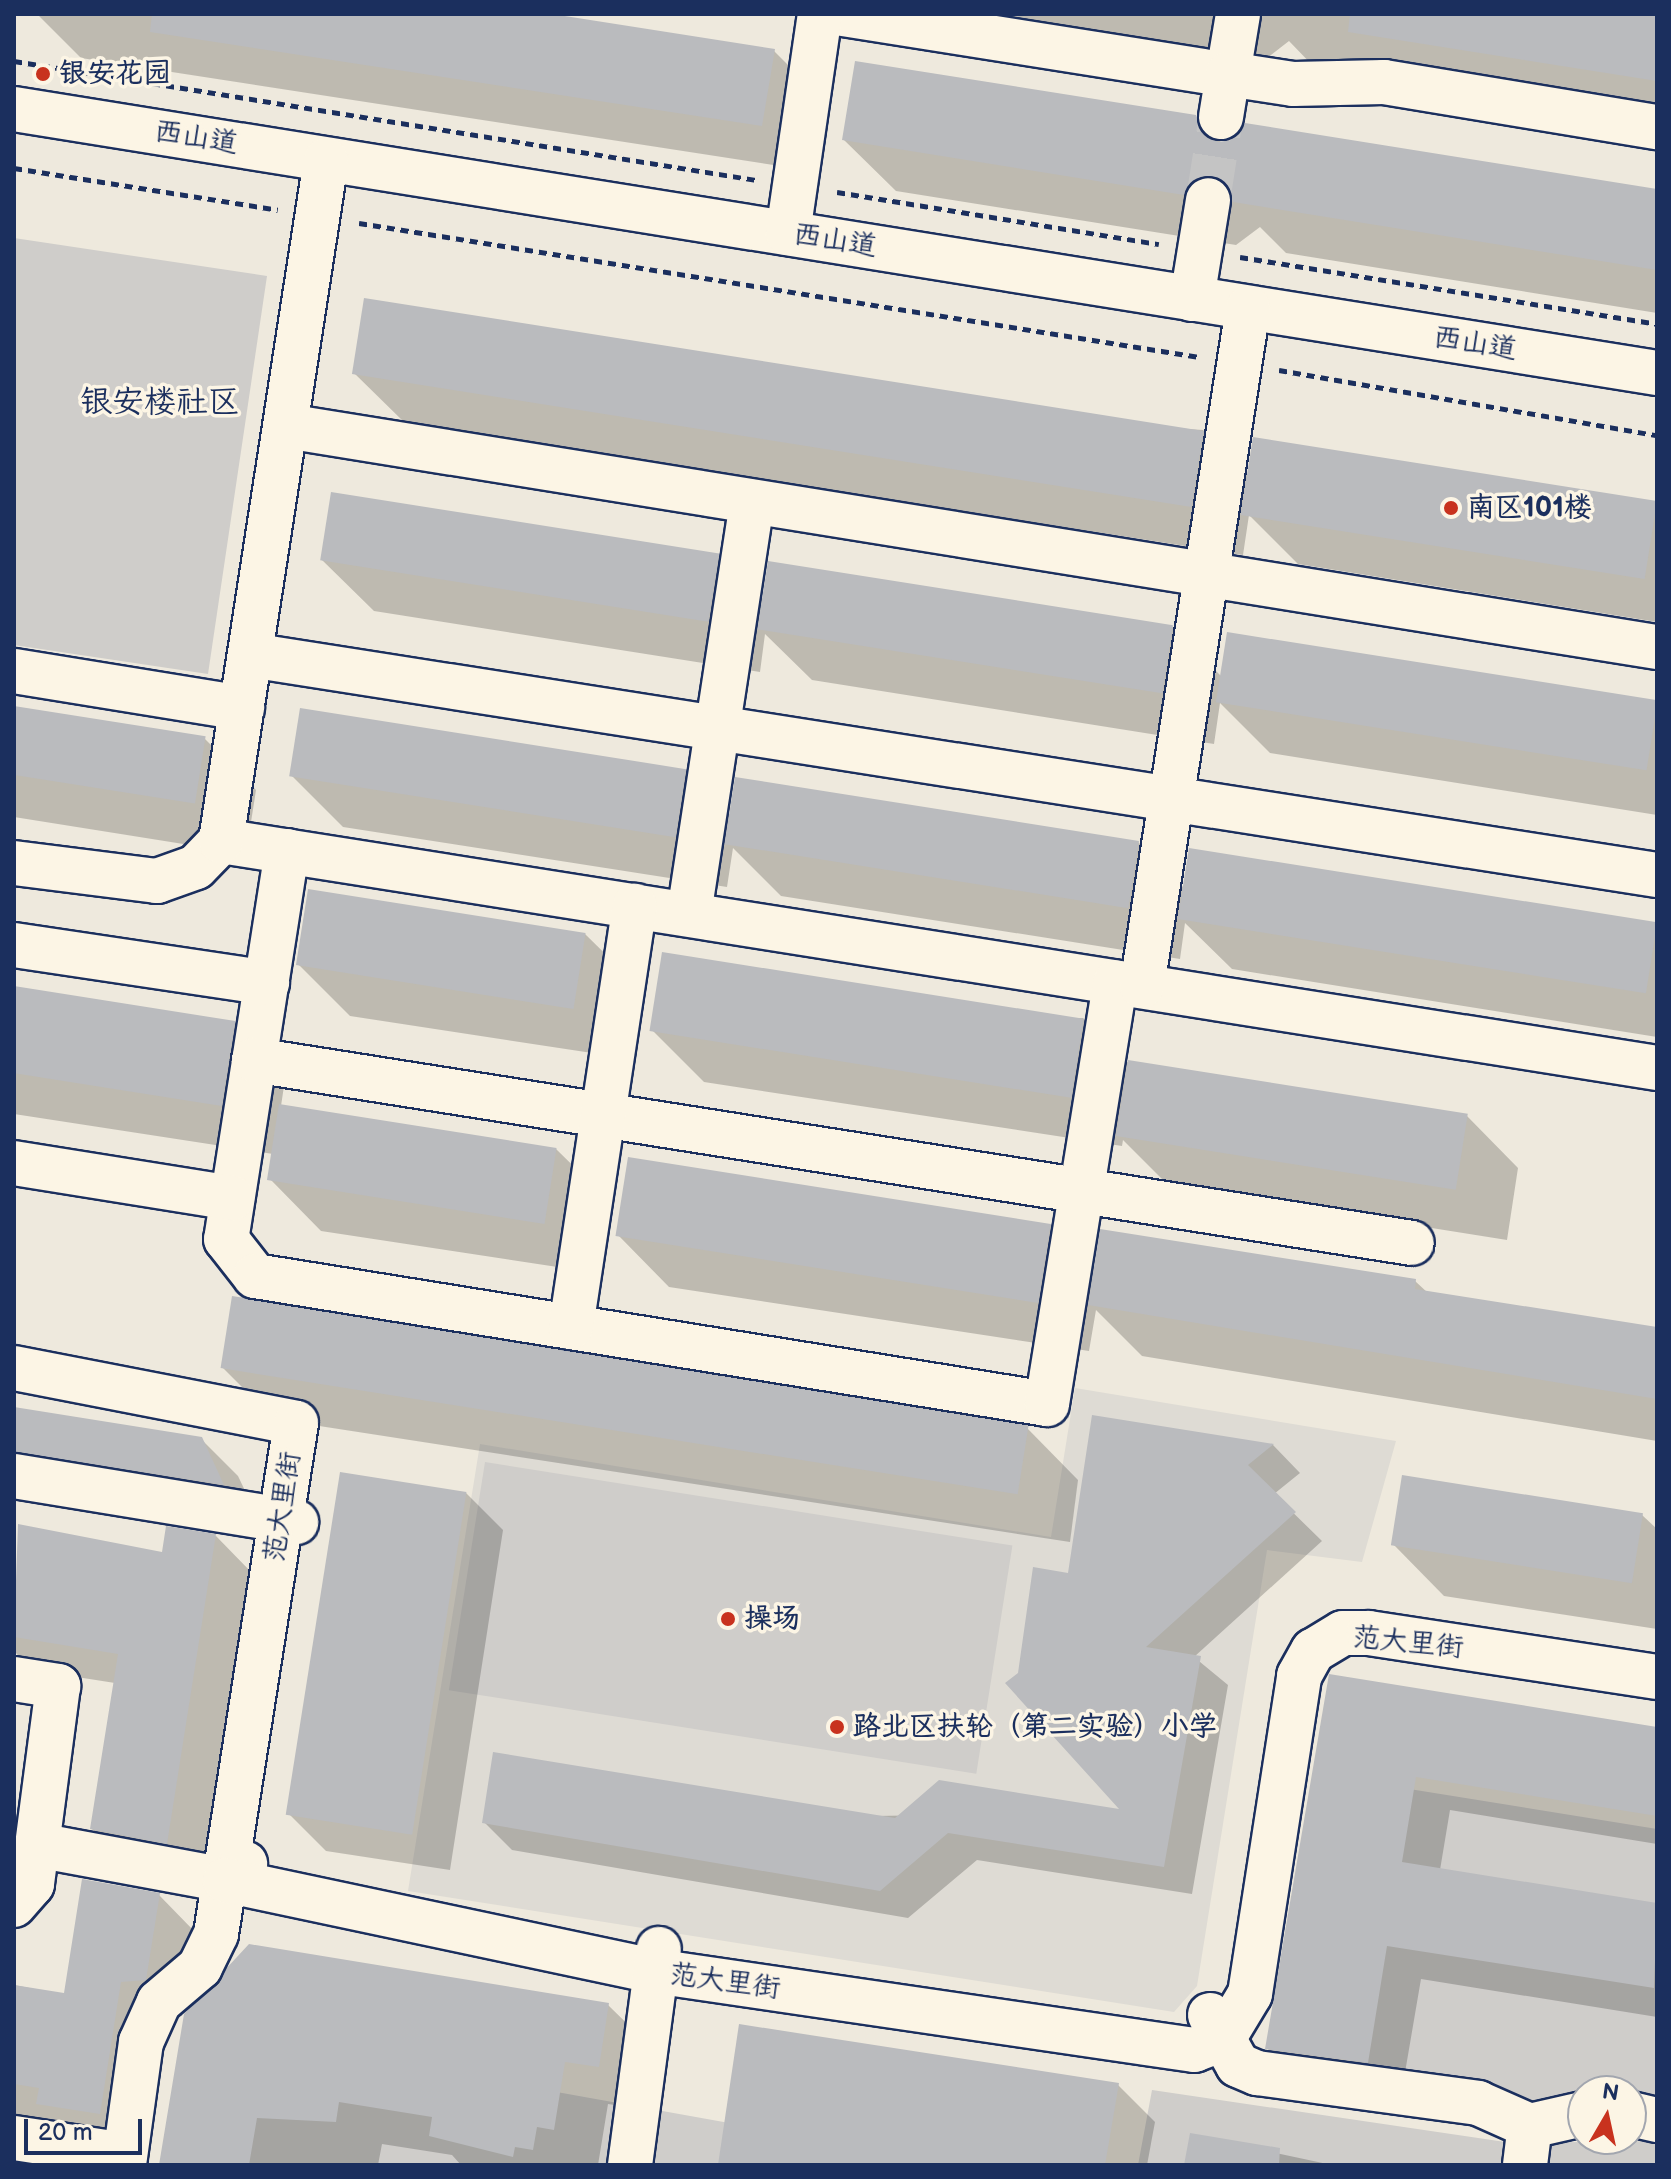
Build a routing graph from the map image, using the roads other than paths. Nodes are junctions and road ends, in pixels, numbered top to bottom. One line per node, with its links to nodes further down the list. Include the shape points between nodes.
1 (820, 14): 10 (street)
2 (843, 14): 4 (street)
3 (1238, 14): 4 (street)
4 (1216, 72): 6 (street); 7 (street, via 1293,84 1384,82)
5 (14, 109): 8 (street, 西山道)
6 (1221, 117)
7 (1657, 127)
8 (326, 160): 10 (street, 西山道); 14 (street)
9 (1208, 200): 11 (street)
10 (788, 233): 11 (street, 西山道)
11 (1192, 299): 12 (street, 西山道)
12 (1248, 308): 13 (street, 西山道); 16 (street)
13 (1657, 373)
14 (286, 426): 15 (street); 18 (street)
15 (752, 502): 16 (street); 21 (street)
16 (1209, 574): 17 (street); 22 (street)
17 (1657, 647)
18 (250, 655): 20 (street); 21 (street)
19 (14, 671): 20 (street)
20 (242, 708): 23 (street)
21 (717, 729): 22 (street); 28 (street)
22 (1171, 800): 26 (street); 31 (street)
23 (221, 841): 24 (street); 25 (street, via 196,867 157,881)
24 (287, 851): 27 (street); 30 (street)
25 (14, 863)
26 (1657, 875)
27 (635, 906): 28 (street); 34 (street)
28 (689, 914): 31 (street)
29 (14, 945): 30 (street)
30 (267, 983): 32 (street)
31 (1129, 984): 33 (street); 36 (street)
32 (254, 1060): 34 (street); 37 (street)
33 (1657, 1068)
34 (603, 1115): 36 (street); 39 (street)
35 (14, 1163): 37 (street)
36 (1081, 1190): 38 (street); 39 (street, via 1047,1404)
37 (232, 1198): 39 (street, via 226,1239 255,1276)
38 (1412, 1243)
39 (571, 1327)
40 (14, 1353): 43 (street, 范大里街, via 313,1409)
41 (14, 1368): 48 (street, 范大里街, via 296,1423)
42 (14, 1476): 43 (street)
43 (296, 1522): 48 (street, 范大里街)
44 (1657, 1659): 51 (street, 范大里街, via 1357,1611 1333,1612 1303,1629 1286,1657 1232,1984)
45 (1657, 1677): 51 (street, 范大里街, via 1369,1633 1343,1633 1313,1651 1299,1676 1250,1994)
46 (14, 1679): 47 (street, via 58,1686)
47 (37, 1845): 48 (street); 49 (street, via 32,1884)
48 (235, 1872): 50 (street, 范大里街); 55 (street, via 200,1967 159,2002 141,2042)
49 (14, 1905)
50 (657, 1960): 51 (street, 范大里街); 56 (street)
51 (1217, 2027): 54 (street, via 1238,2065 1257,2073 1478,2103)
52 (1567, 2123): 54 (street)
53 (14, 2138): 55 (street)
54 (1528, 2146)
55 (124, 2160)
56 (630, 2165)

